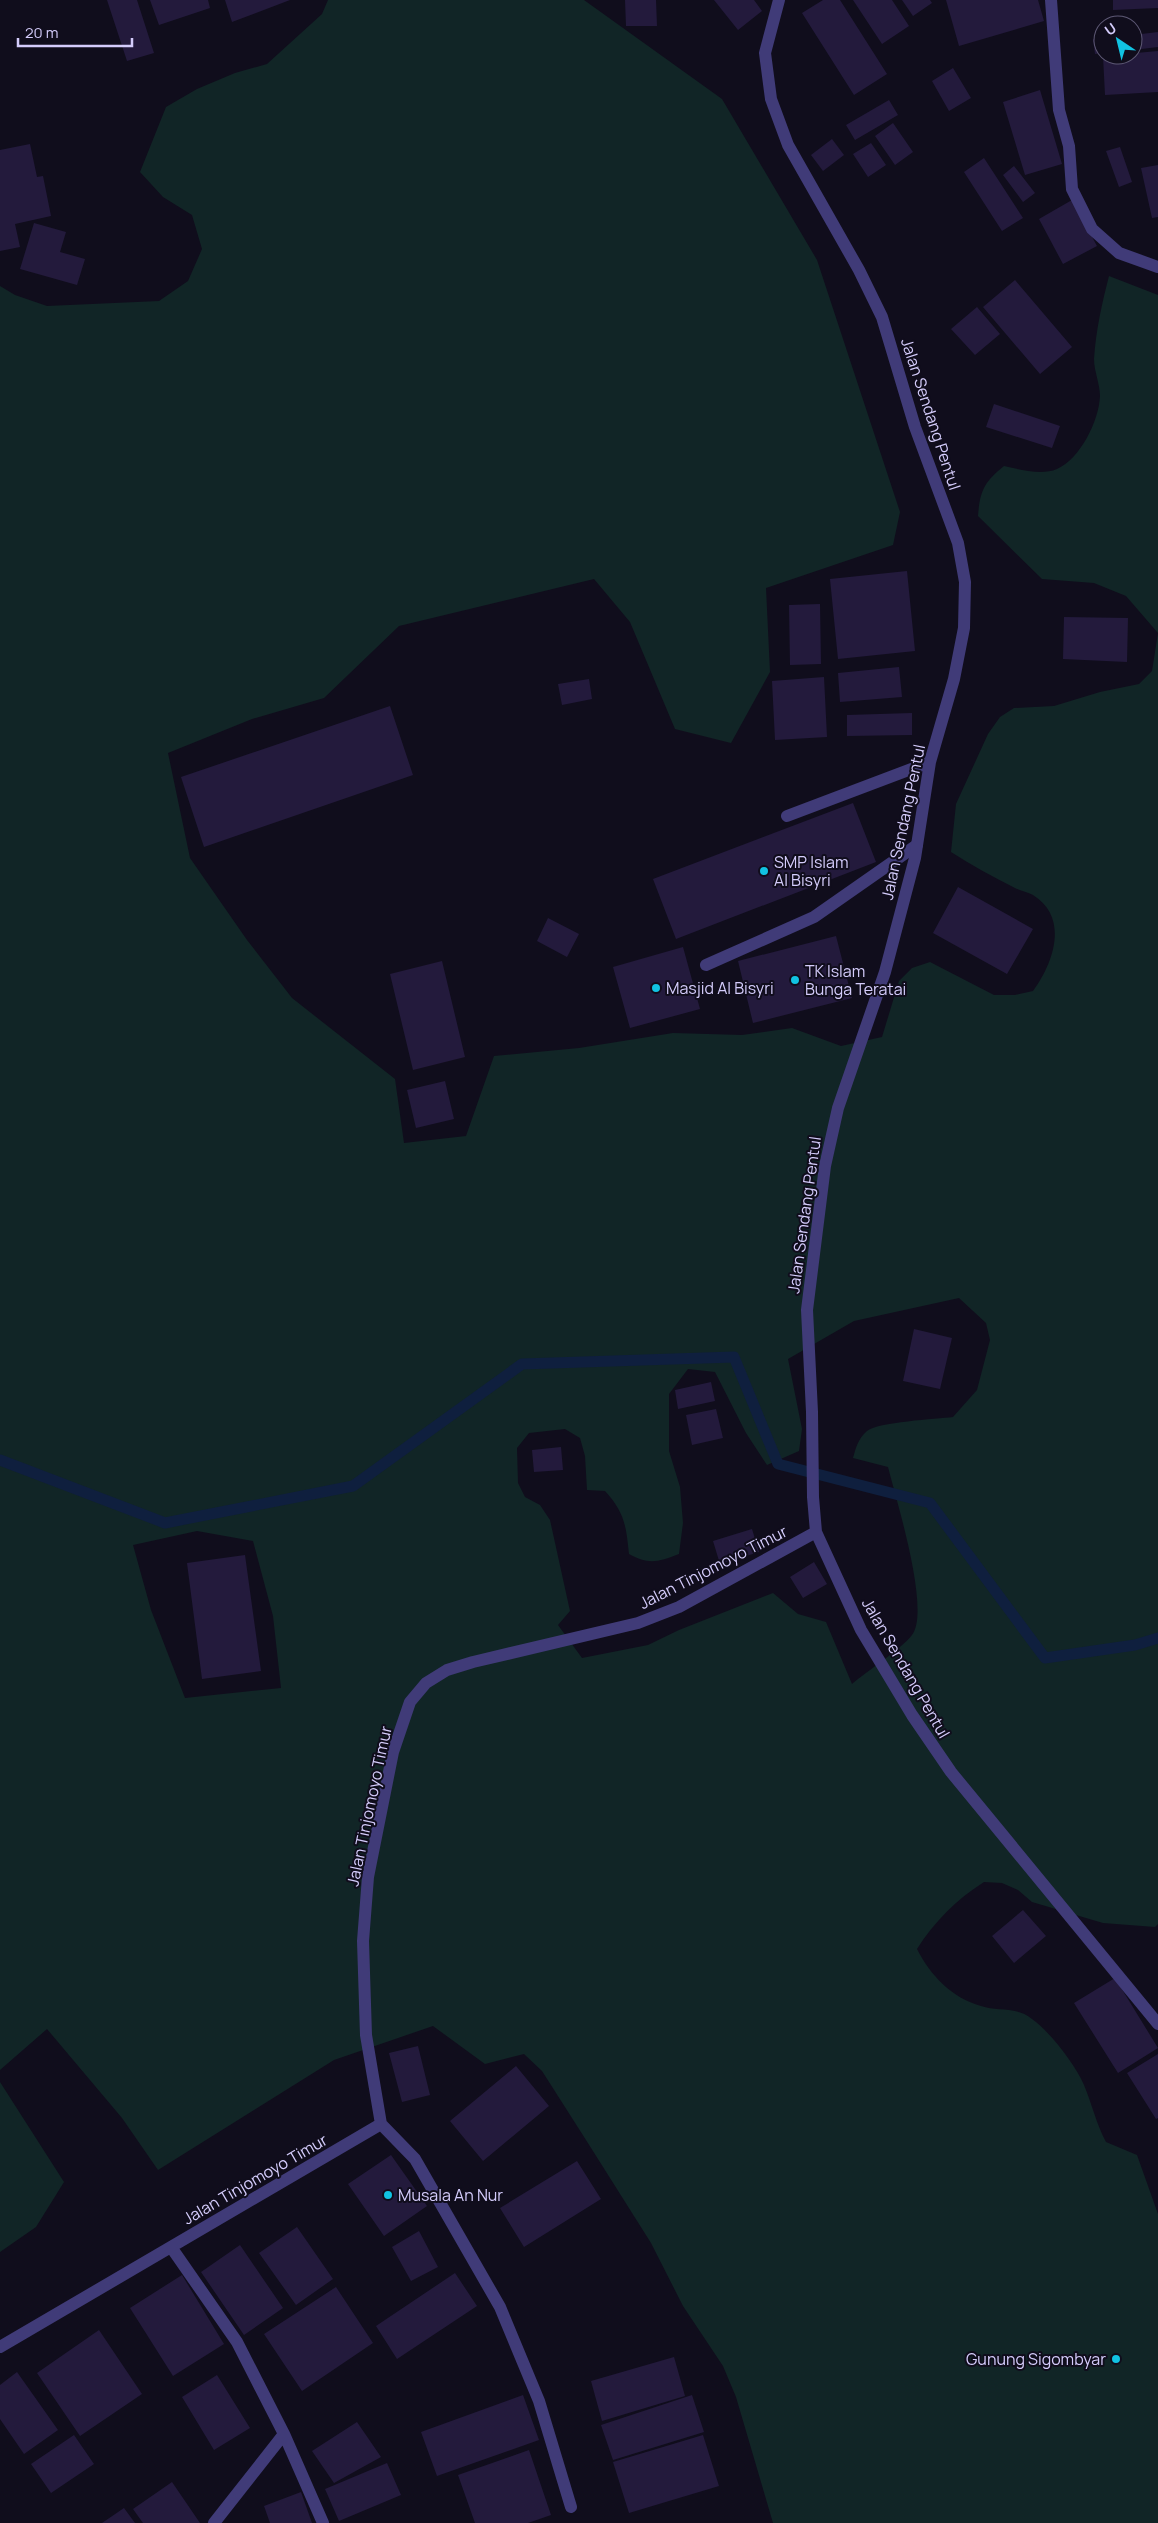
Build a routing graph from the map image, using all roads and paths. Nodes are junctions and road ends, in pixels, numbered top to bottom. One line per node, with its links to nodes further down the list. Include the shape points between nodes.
1 (779, 0): 4 (street, Jalan Sendang Pentul, via 765,53 771,99 788,145 882,317 915,426 958,542 965,582 964,628 954,679)
2 (1051, 0): 3 (street, via 1059,110 1069,146 1072,189 1092,229 1119,252)
3 (1158, 267)
4 (930, 762): 5 (street); 6 (street, Jalan Sendang Pentul)
5 (787, 816)
6 (917, 845): 7 (street, via 814,917); 8 (street, Jalan Sendang Pentul, via 886,972 838,1108 825,1166 807,1310)
7 (706, 965)
8 (816, 1532): 9 (street, Jalan Sendang Pentul, via 861,1630 928,1740); 10 (street, Jalan Tinjomoyo Timur, via 671,1610 630,1625 447,1670 426,1683 410,1702 393,1752 366,1895 363,1982 366,2035)
9 (1158, 2024)
10 (381, 2124): 11 (street, Jalan Tinjomoyo Timur); 14 (street, via 415,2159 500,2308 538,2401)
11 (171, 2248): 12 (street, Jalan Tinjomoyo Timur); 13 (street, via 237,2342)
12 (0, 2346)
13 (284, 2434): 15 (street); 16 (street)
14 (571, 2507)
15 (214, 2523)
16 (323, 2523)

